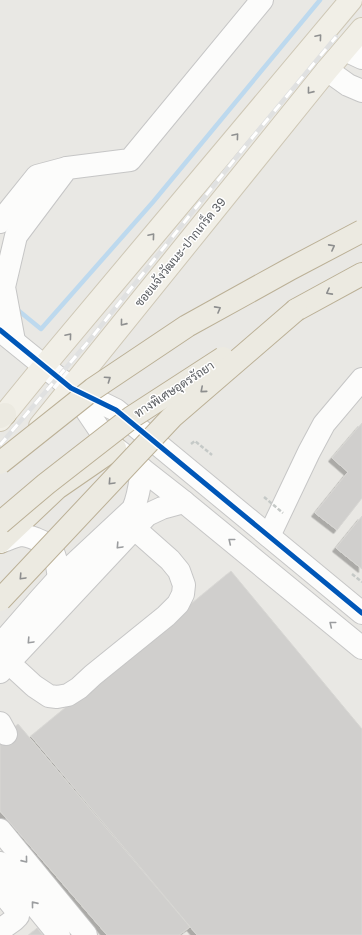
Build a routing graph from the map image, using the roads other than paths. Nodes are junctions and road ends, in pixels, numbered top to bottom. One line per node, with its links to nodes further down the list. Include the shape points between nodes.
1 (262, 0): 7 (street, via 130,160)
2 (351, 0): 13 (main road, one-way to 2)
3 (362, 29): 4 (main road, ซอยแจ้งวัฒนะ-ปากเกร็ด 39)
4 (353, 54): 5 (main road, ซอยแจ้งวัฒนะ-ปากเกร็ด 39)
5 (327, 70): 6 (street, via 348,85); 15 (main road, ซอยแจ้งวัฒนะ-ปากเกร็ด 39, one-way to 15)
6 (362, 91)
7 (68, 168): 8 (street, via 38,176); 12 (street, via 16,236 4,287)
8 (0, 222)
9 (362, 231): 18 (highway, one-way to 9, bridge, via 93,388 187,326)
10 (362, 274): 11 (highway, ทางพิเศษอุดรรัถยา, one-way to 11)
11 (296, 310): 22 (highway, ทางพิเศษอุดรรัถยา, bridge, via 132,417); 27 (highway, one-way to 27, bridge, via 172,417)
12 (7, 336): 13 (street)
13 (44, 366): 15 (street); 16 (main road)
14 (362, 379): 24 (street, via 324,424 308,452)
15 (71, 388): 17 (street); 20 (main road, ซอยแจ้งวัฒนะ-ปากเกร็ด 39); 24 (street, via 116,410)
16 (2, 417)
17 (115, 448): 19 (street); 25 (highway, via 57,488)
18 (0, 463)
19 (142, 469): 21 (street); 26 (street, via 133,509)
20 (0, 476)
21 (184, 502): 23 (street, via 148,515); 29 (street, one-way to 21)
22 (0, 523)
23 (135, 528): 30 (street, one-way to 30); 30 (street, via 170,560 184,585 178,604 166,616 79,688 57,697 49,696 34,686)
24 (269, 536): 28 (street)
25 (0, 542): 26 (street, via 21,535 41,540 50,547 56,558)
26 (59, 578): 30 (street, via 40,599)
27 (0, 600)
28 (362, 613)
29 (362, 648)
30 (3, 660)
31 (0, 830): 34 (street, one-way to 34)
32 (0, 863): 34 (street, one-way to 32)
33 (0, 890): 35 (street, via 18,912 18,916)
34 (58, 928): 36 (street)
35 (0, 930)
36 (86, 935)

